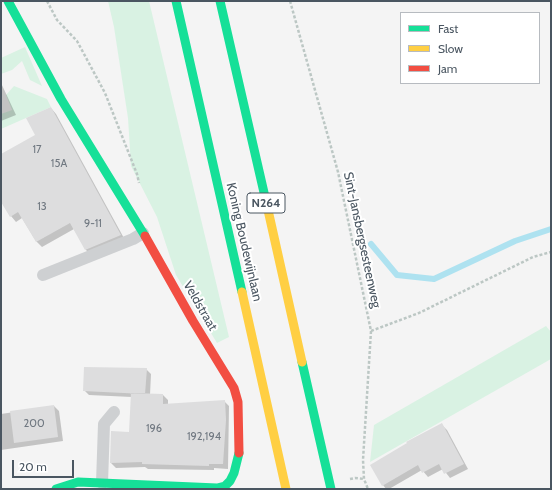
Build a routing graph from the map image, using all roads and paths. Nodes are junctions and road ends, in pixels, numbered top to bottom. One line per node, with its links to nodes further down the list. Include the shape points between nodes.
1 (8, 1): 7 (main road, Veldstraat, via 61,99)
2 (47, 1): 6 (path, via 57,20 77,41 105,93 137,174)
3 (176, 1): 16 (main road, Koning Boudewijnlaan)
4 (220, 1): 17 (main road, N264)
5 (290, 1): 10 (path, Sint-Jansbergsesteenweg, via 338,172)
6 (140, 189)
7 (143, 233): 9 (lane); 14 (main road, Veldstraat, via 234,388 238,402 239,453 230,481 221,487)
8 (551, 252): 10 (path, via 533,257 419,313)
9 (43, 275)
10 (371, 330): 12 (path, Sint-Jansbergsesteenweg)
11 (114, 412): 14 (lane, via 104,424)
12 (364, 479): 13 (path); 18 (path, Sint-Jansbergsesteenweg)
13 (346, 480)
14 (102, 483): 15 (main road, Veldstraat, via 78,482)
15 (56, 489)
16 (286, 489)
17 (331, 489)
18 (368, 489)

